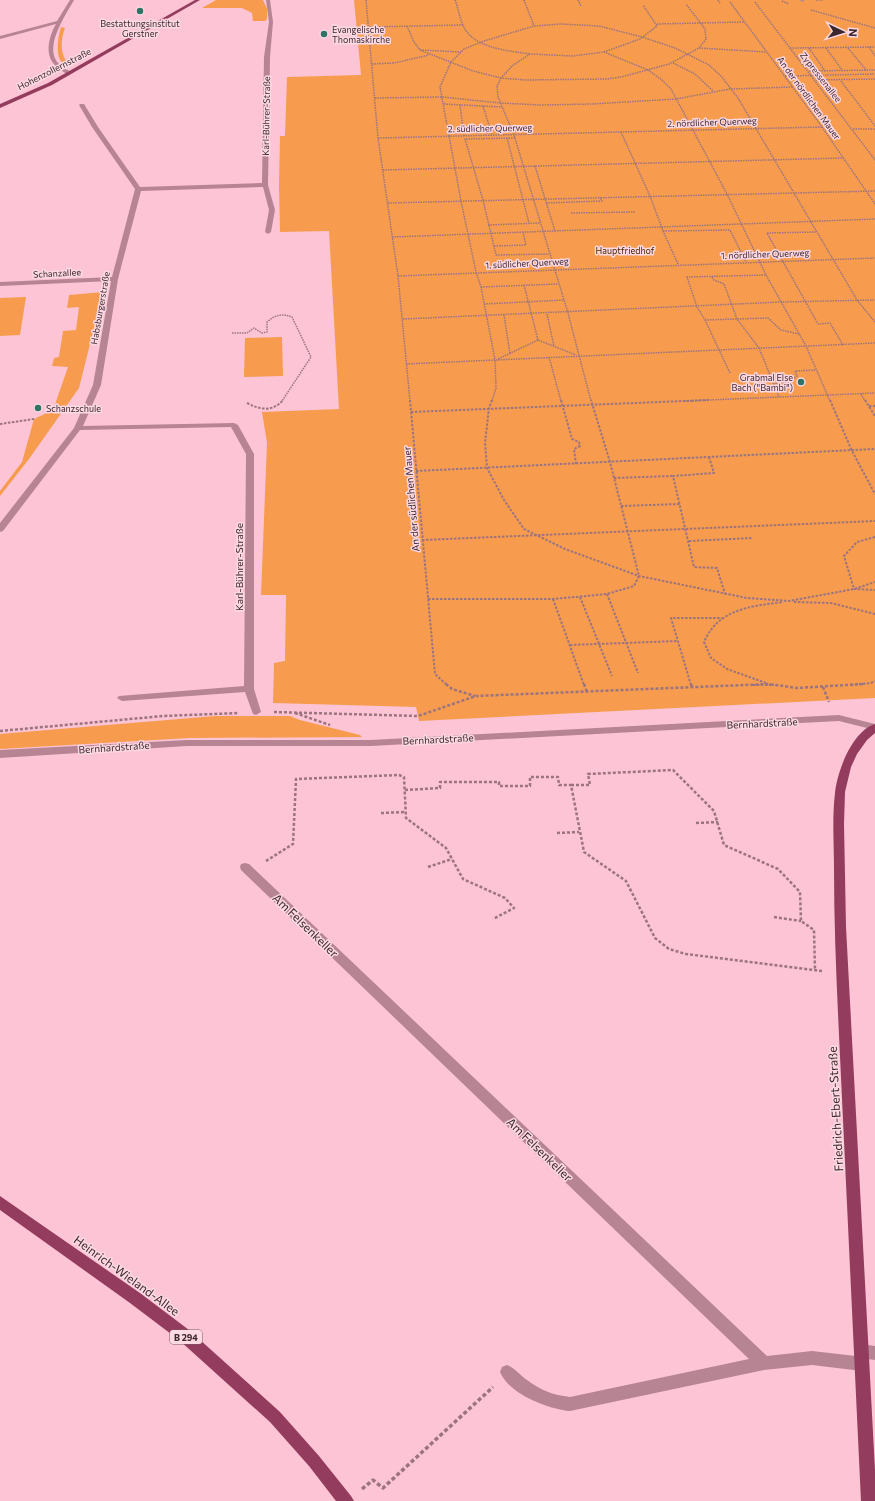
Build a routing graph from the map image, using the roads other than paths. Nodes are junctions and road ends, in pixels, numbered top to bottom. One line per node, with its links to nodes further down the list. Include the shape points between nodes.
1 (72, 0): 4 (street)
2 (198, 0): 6 (main road, Hohenzollernstraße)
3 (268, 0): 9 (street, Karl-Bührer-Straße, via 271,22 267,57)
4 (58, 22): 5 (street); 6 (street, via 52,38 51,51 57,67)
5 (0, 38)
6 (69, 73): 8 (main road, Hohenzollernstraße)
7 (82, 105): 10 (street, via 93,126 128,170)
8 (0, 106)
9 (265, 185): 10 (street); 11 (street, Karl-Bührer-Straße, via 272,210)
10 (138, 189): 12 (street, Habsburgerstraße)
11 (268, 232)
12 (115, 279): 13 (street, Schanzallee); 14 (street, Habsburgerstraße, via 98,385)
13 (0, 284)
14 (78, 428): 15 (street, Habsburgerstraße); 16 (street, Karl-Bührer-Straße, via 234,425 250,454)
15 (0, 529)
16 (249, 689): 17 (street); 18 (street, Karl-Bührer-Straße)
17 (122, 698)
18 (256, 712)
19 (875, 727): 20 (street, Bernhardstraße, via 839,718 371,743 187,742); 23 (main road, Friedrich-Ebert-Straße, via 852,753 840,792 840,927)
20 (0, 754)
21 (248, 869): 24 (street, Am Felsenkeller)
22 (0, 1202): 26 (main road, Heinrich-Wieland-Allee / B 294, via 135,1298 189,1340 275,1417)
23 (866, 1356): 24 (street); 27 (main road, Friedrich-Ebert-Straße)
24 (764, 1363): 25 (street, via 570,1404 540,1398)
25 (502, 1377)
26 (346, 1501)
27 (869, 1501)

